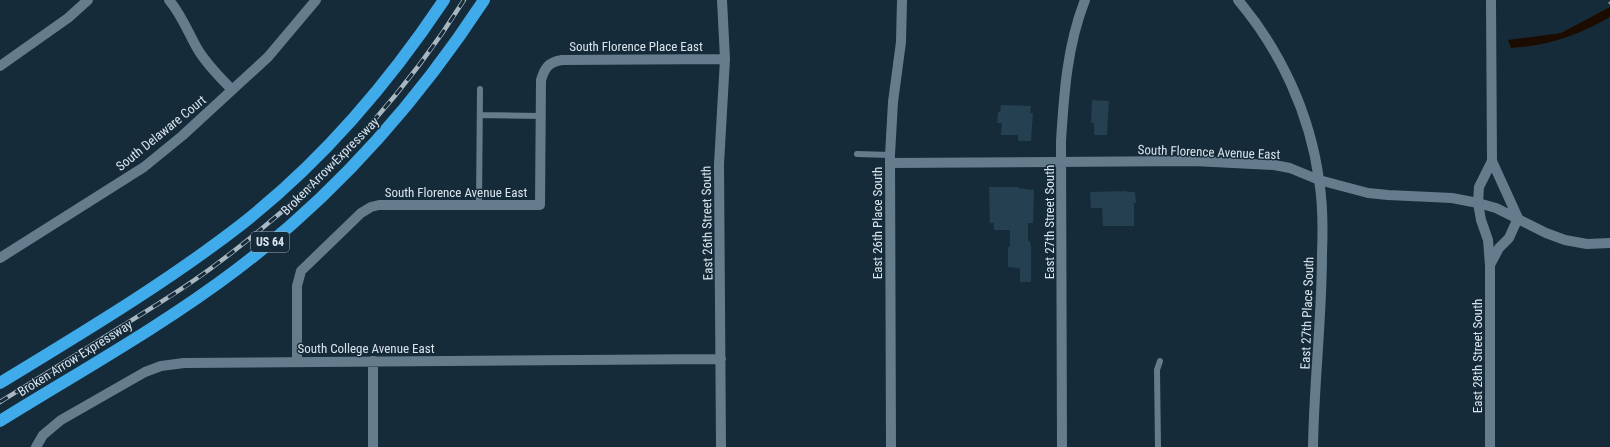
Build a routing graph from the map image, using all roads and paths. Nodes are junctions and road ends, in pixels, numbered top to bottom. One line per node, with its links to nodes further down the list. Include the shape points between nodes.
1 (88, 0): 12 (street, via 68,18)
2 (169, 0): 14 (street, via 177,9 197,49)
3 (316, 0): 14 (street, South Delaware Court, via 268,57)
4 (444, 0): 32 (highway, Broken Arrow Expressway / US 64, via 391,74 348,125 259,209 207,250 146,292)
5 (484, 0): 33 (highway, Broken Arrow Expressway / US 64, via 446,56 380,138 293,224 190,303)
6 (722, 0): 11 (street, East 26th Street South)
7 (902, 0): 18 (street, East 26th Place South, via 901,42 893,102)
8 (1085, 0): 20 (street, East 27th Street South, via 1070,48 1064,92)
9 (1238, 0): 21 (street, East 27th Place South, via 1275,52 1300,104 1310,134)
10 (1491, 0): 19 (street, East 28th Street South)
11 (725, 58): 16 (street, South Florence Place East, via 554,61 548,65 541,80); 28 (street, East 26th Street South, via 719,164)
12 (0, 66)
13 (480, 89): 15 (lane)
14 (232, 90): 26 (street, South Delaware Court, via 144,167)
15 (480, 115): 16 (lane); 23 (lane)
16 (541, 116): 23 (street, South Florence Avenue East, via 540,205)
17 (857, 154): 18 (lane)
18 (890, 159): 20 (street, South Florence Avenue East); 37 (street, East 26th Place South)
19 (1492, 161): 22 (street, East 28th Street South, via 1479,187); 24 (street, East 28th Street South)
20 (1061, 162): 21 (street, South Florence Avenue East, via 1194,161 1257,164 1290,168); 38 (street, East 27th Street South)
21 (1319, 180): 22 (street, South Florence Avenue East, via 1388,195 1452,198); 40 (street, East 27th Place South, via 1322,278)
22 (1478, 203): 24 (street, South Florence Avenue East); 27 (street, East 28th Street South, via 1488,240)
23 (479, 205): 29 (street, South Florence Avenue East, via 380,205 361,213 301,271 297,286)
24 (1518, 218): 25 (street, South Florence Avenue East, via 1565,240 1587,244); 27 (street, East 28th Street South, via 1509,238 1498,248)
25 (1610, 243)
26 (0, 258)
27 (1490, 265): 41 (street, East 28th Street South)
28 (721, 359): 30 (street, South College Avenue East); 36 (street, East 26th Street South)
29 (297, 361): 30 (street, South College Avenue East); 34 (street, South College Avenue East, via 184,363 161,366 145,372 61,420 42,435)
30 (373, 361): 35 (street)
31 (1160, 361): 39 (lane, via 1157,370)
32 (0, 383)
33 (0, 421)
34 (36, 446)
35 (372, 447)
36 (722, 447)
37 (891, 447)
38 (1062, 447)
39 (1158, 447)
40 (1313, 447)
41 (1490, 447)

